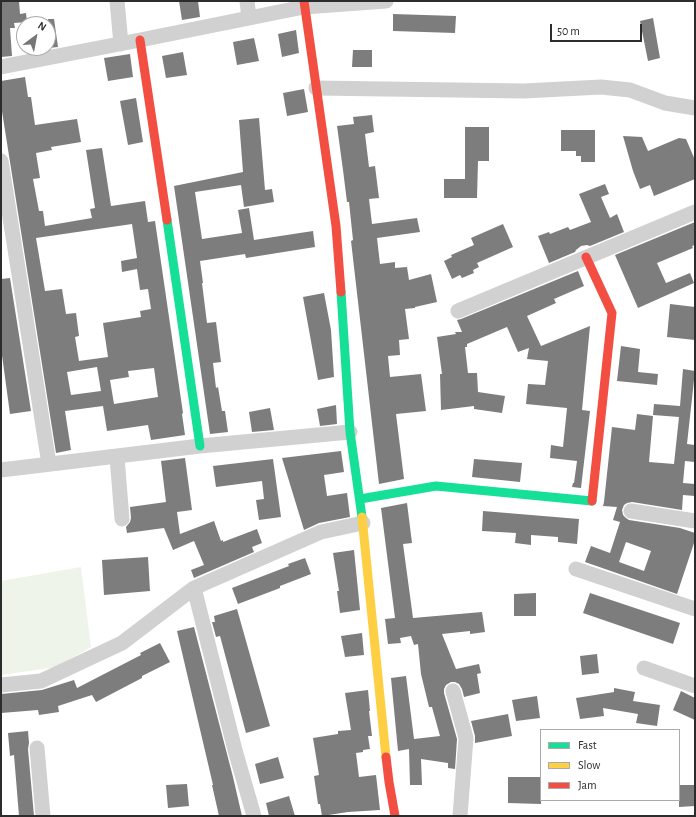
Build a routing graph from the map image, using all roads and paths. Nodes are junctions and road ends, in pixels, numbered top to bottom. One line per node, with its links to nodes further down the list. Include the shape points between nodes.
1 (117, 1): 7 (street)
2 (247, 1): 5 (street)
3 (386, 1): 4 (street)
4 (304, 4): 5 (street); 9 (street)
5 (249, 18): 6 (street)
6 (140, 40): 7 (street); 16 (street)
7 (121, 44): 8 (street)
8 (1, 67)
9 (316, 88): 10 (street, via 524,91 601,87 630,90 665,103); 15 (street, via 336,226)
10 (695, 108)
11 (1, 161): 18 (street)
12 (695, 212): 13 (street)
13 (586, 257): 14 (street); 20 (street, via 612,313 592,501 436,486)
14 (458, 311)
15 (350, 432): 16 (street); 20 (street)
16 (200, 446): 17 (street)
17 (117, 456): 18 (street); 22 (street)
18 (49, 464): 19 (street)
19 (1, 470)
20 (360, 499): 24 (street)
21 (631, 512): 23 (street)
22 (122, 519)
23 (695, 521)
24 (362, 523): 26 (street, via 321,532); 35 (street, via 389,782)
25 (576, 569): 27 (street)
26 (194, 588): 29 (street, via 122,643 41,681); 34 (street)
27 (695, 608)
28 (644, 668): 30 (street)
29 (1, 685)
30 (695, 686)
31 (453, 691): 36 (street, via 466,738)
32 (36, 748): 33 (street)
33 (43, 816)
34 (254, 816)
35 (395, 816)
36 (460, 816)

